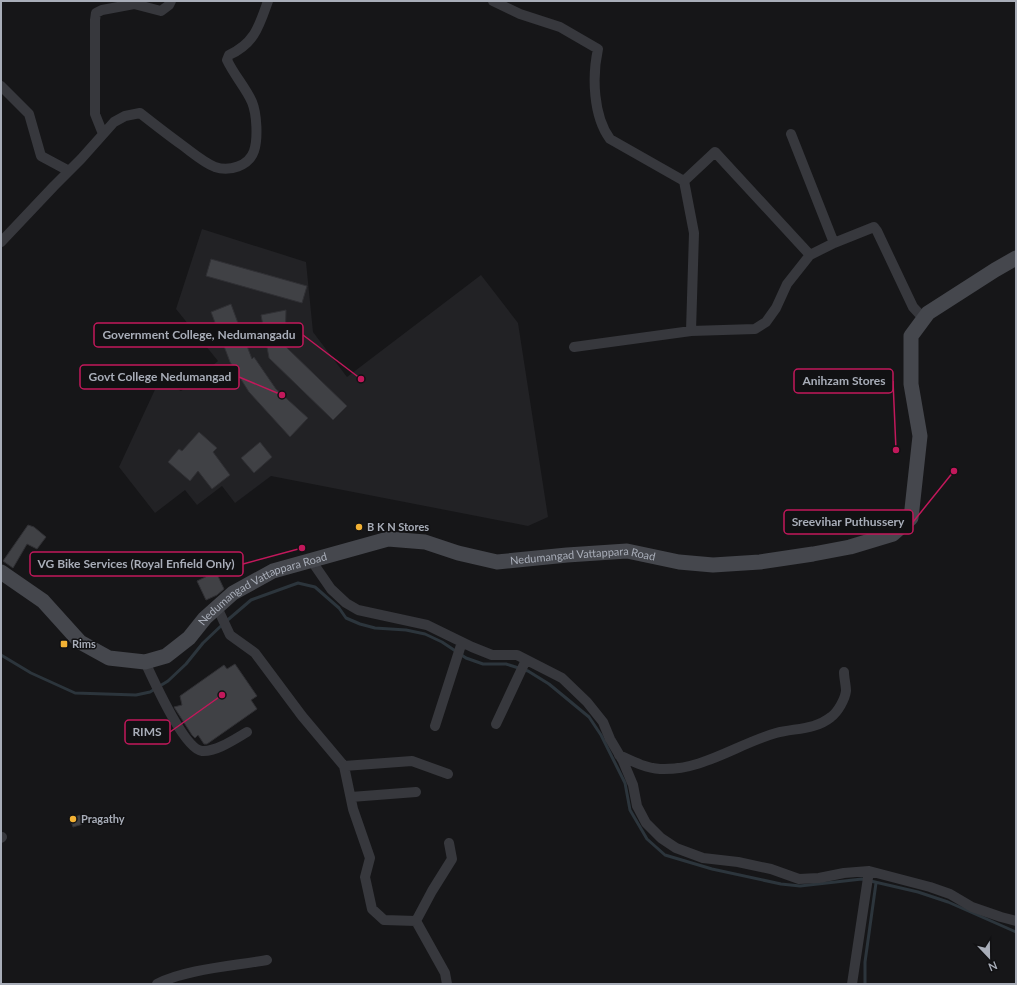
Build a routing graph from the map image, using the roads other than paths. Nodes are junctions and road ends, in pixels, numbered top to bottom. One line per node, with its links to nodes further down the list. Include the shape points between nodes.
1 (171, 1): 5 (street, via 161,11 134,4 96,13 95,114)
2 (268, 1): 5 (street, via 250,42 229,55 227,60 253,103 256,138 254,152 250,158 240,166 217,167 204,161 140,114 125,116 114,122)
3 (493, 1): 8 (street, via 520,14 560,27 598,49 596,95 599,117 605,132 615,142)
4 (1, 86): 7 (street, via 29,114 41,156)
5 (103, 134): 7 (street)
6 (791, 134): 10 (street)
7 (69, 171): 9 (street)
8 (684, 181): 11 (street, via 715,152); 14 (street, via 694,234)
9 (1, 242)
10 (834, 243): 11 (street); 13 (street, via 874,227 914,307)
11 (810, 255): 14 (street, via 787,284 766,322 755,329)
12 (1016, 258): 13 (main road, Nedumangad Vattappara Road, via 949,299 928,313)
13 (924, 319): 16 (main road, Nedumangad Vattappara Road, via 911,336 911,384 920,436 911,518 893,534 850,547 813,554 760,562 713,565 679,562 627,551 497,562 458,554 425,542 388,538)
14 (690, 331): 15 (street)
15 (574, 347)
16 (311, 560): 18 (main road, Nedumangad Vattappara Road, via 272,571 233,593); 19 (street, via 331,589 358,610 427,625)
17 (1, 572): 21 (main road, Nedumangad Vattappara Road, via 43,601 80,642 109,658)
18 (217, 607): 21 (main road, Nedumangad Vattappara Road, via 188,638 166,656); 27 (street, via 230,635 255,653 302,716)
19 (462, 642): 20 (street, via 492,655 517,655); 24 (street)
20 (526, 660): 23 (street); 26 (street, via 562,678 587,702 603,722)
21 (145, 662): 25 (street, via 189,743 200,751 211,750)
22 (844, 672): 26 (street, via 846,691 843,699 834,714 816,726 755,740 713,759 685,767 659,769 641,765)
23 (496, 724)
24 (435, 726)
25 (247, 732)
26 (619, 755): 32 (street, via 633,785 637,806 646,823 676,848 703,858 771,869 799,880)
27 (344, 766): 28 (street, via 412,761); 30 (street)
28 (448, 774)
29 (416, 792): 30 (street)
30 (351, 797): 33 (street, via 370,858 364,877 372,909 384,920)
31 (449, 843): 33 (street, via 452,859)
32 (869, 871): 34 (street, via 930,887 950,894 972,907); 38 (street)
33 (416, 921): 37 (street, via 445,973)
34 (1016, 921)
35 (267, 960): 36 (street, via 190,973)
36 (157, 984)
37 (447, 984)
38 (852, 984)

